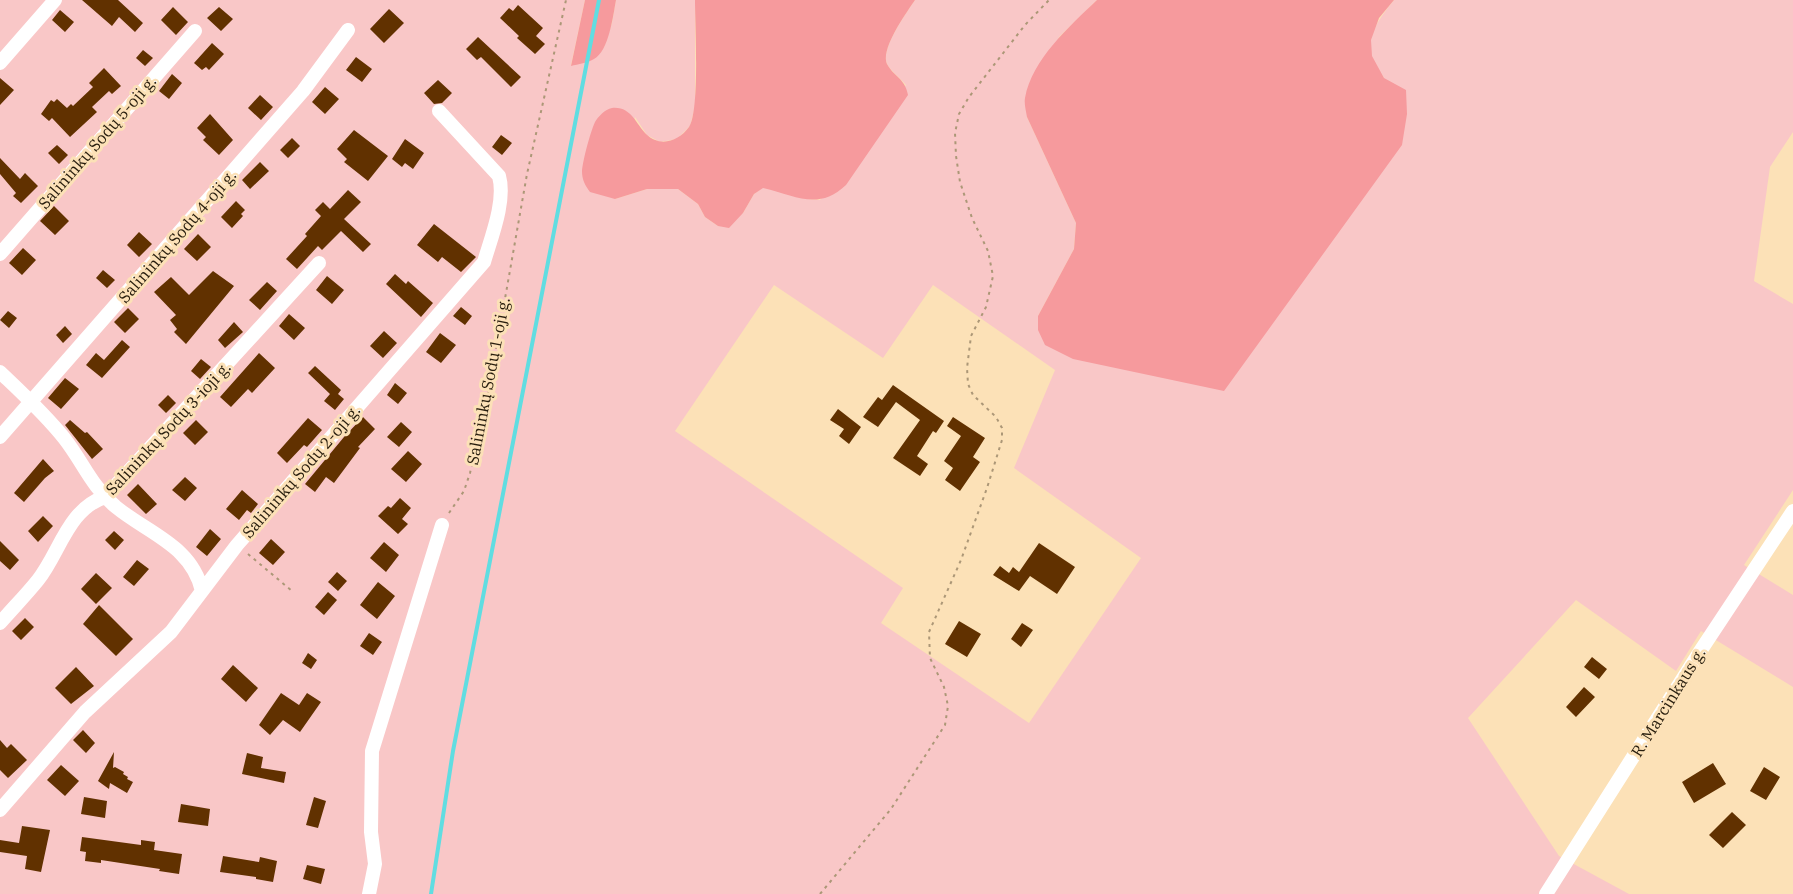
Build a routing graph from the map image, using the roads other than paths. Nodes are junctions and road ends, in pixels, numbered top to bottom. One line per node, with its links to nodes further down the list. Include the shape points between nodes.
1 (55, 0): 4 (street)
2 (348, 30): 9 (street, Salininkų Sodų 4-oji g., via 303,91)
3 (195, 31): 6 (street, Salininkų Sodų 5-oji g.)
4 (0, 63)
5 (439, 111): 14 (street, Salininkų Sodų 2-oji g., via 499,176 502,186 484,262 237,545)
6 (0, 254)
7 (319, 263): 11 (street, Salininkų Sodų 3-ioji g.)
8 (0, 372): 9 (street)
9 (31, 402): 10 (street, Salininkų Sodų 4-oji g.); 11 (street, via 64,438)
10 (0, 437)
11 (105, 497): 14 (street, via 179,550 194,569); 15 (street, Salininkų Sodų 3-ioji g., via 79,514 39,578)
12 (1793, 511): 18 (street, R. Marcinkaus g.)
13 (442, 525): 17 (street, via 372,751 371,832 375,864)
14 (202, 591): 16 (street, Salininkų Sodų 2-oji g., via 171,632 85,712)
15 (0, 622)
16 (0, 810)
17 (369, 894)
18 (1546, 894)

